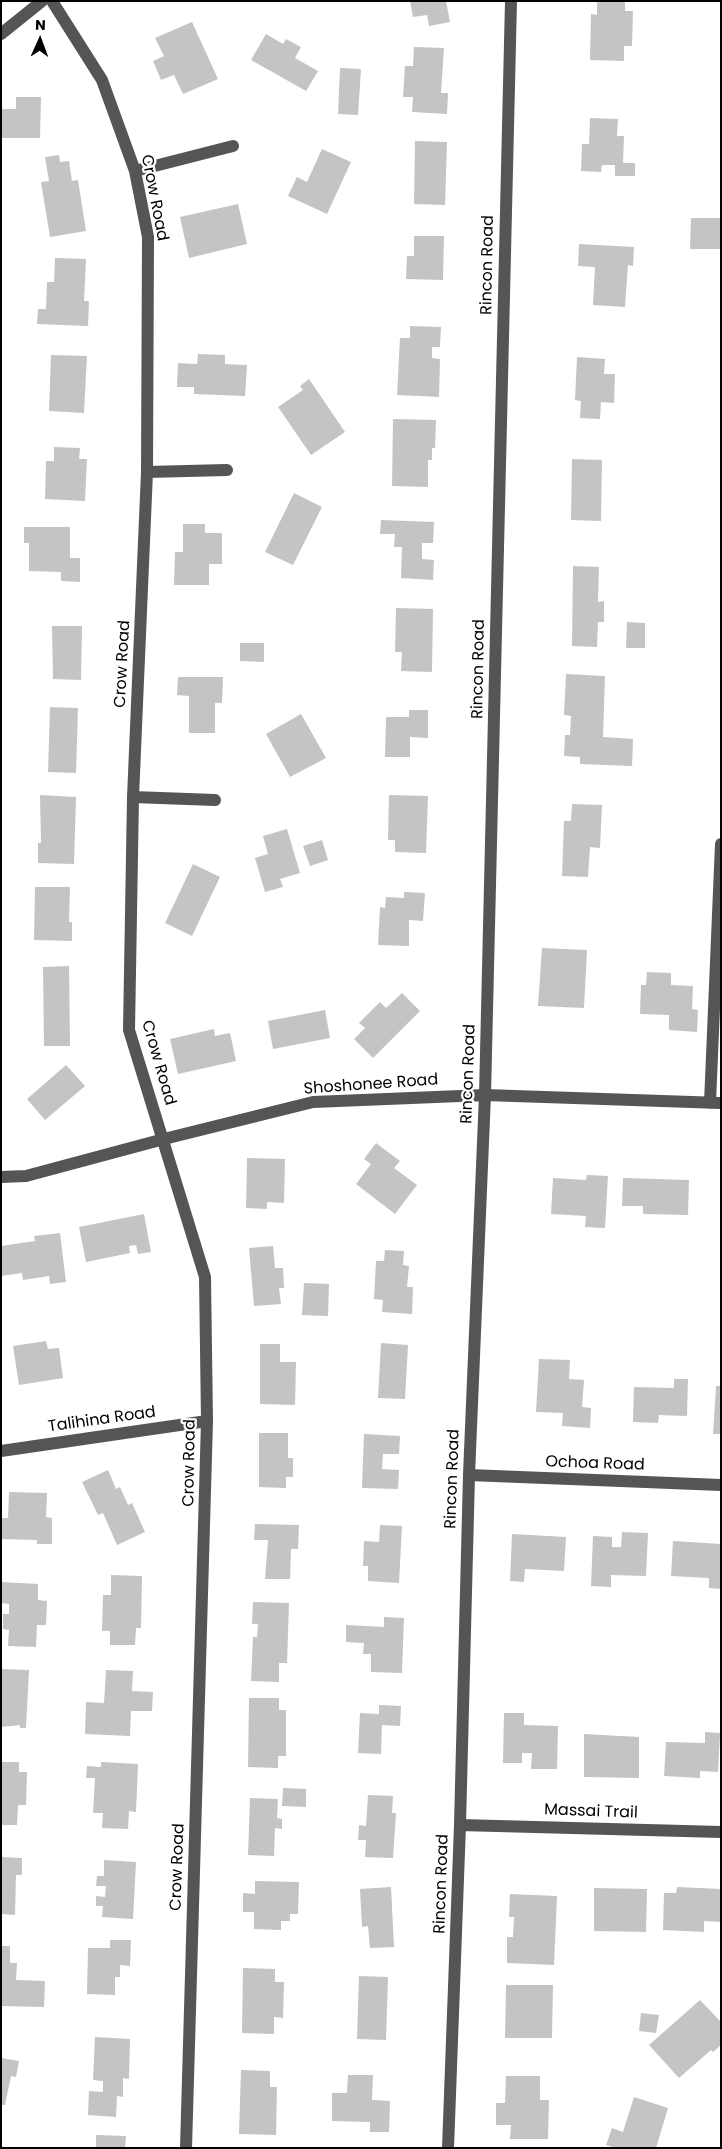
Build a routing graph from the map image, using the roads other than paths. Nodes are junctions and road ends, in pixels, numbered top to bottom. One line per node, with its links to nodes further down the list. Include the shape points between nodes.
1 (42, 1): 4 (street)
2 (52, 1): 6 (street, Crow Road, via 102,80)
3 (511, 1): 12 (street, Rincon Road)
4 (1, 34)
5 (233, 146): 6 (street)
6 (135, 171): 8 (street, Crow Road, via 148,237)
7 (227, 470): 8 (street)
8 (147, 472): 9 (street, Crow Road)
9 (133, 797): 10 (street); 14 (street, Crow Road, via 129,1030)
10 (215, 800)
11 (721, 844): 13 (street)
12 (485, 1095): 13 (street, Shoshonee Road); 14 (street, Shoshonee Road, via 314,1102); 18 (street, Rincon Road)
13 (716, 1103)
14 (164, 1139): 15 (street, Shoshonee Road, via 26,1176); 16 (street, Crow Road, via 205,1277)
15 (1, 1177)
16 (208, 1421): 17 (street, Talihina Road); 22 (street, Crow Road)
17 (1, 1451)
18 (469, 1475): 19 (street, Ochoa Road); 20 (street, Rincon Road)
19 (721, 1485)
20 (460, 1825): 21 (street, Massai Trail); 23 (street, Rincon Road)
21 (721, 1832)
22 (186, 2148)
23 (448, 2148)

